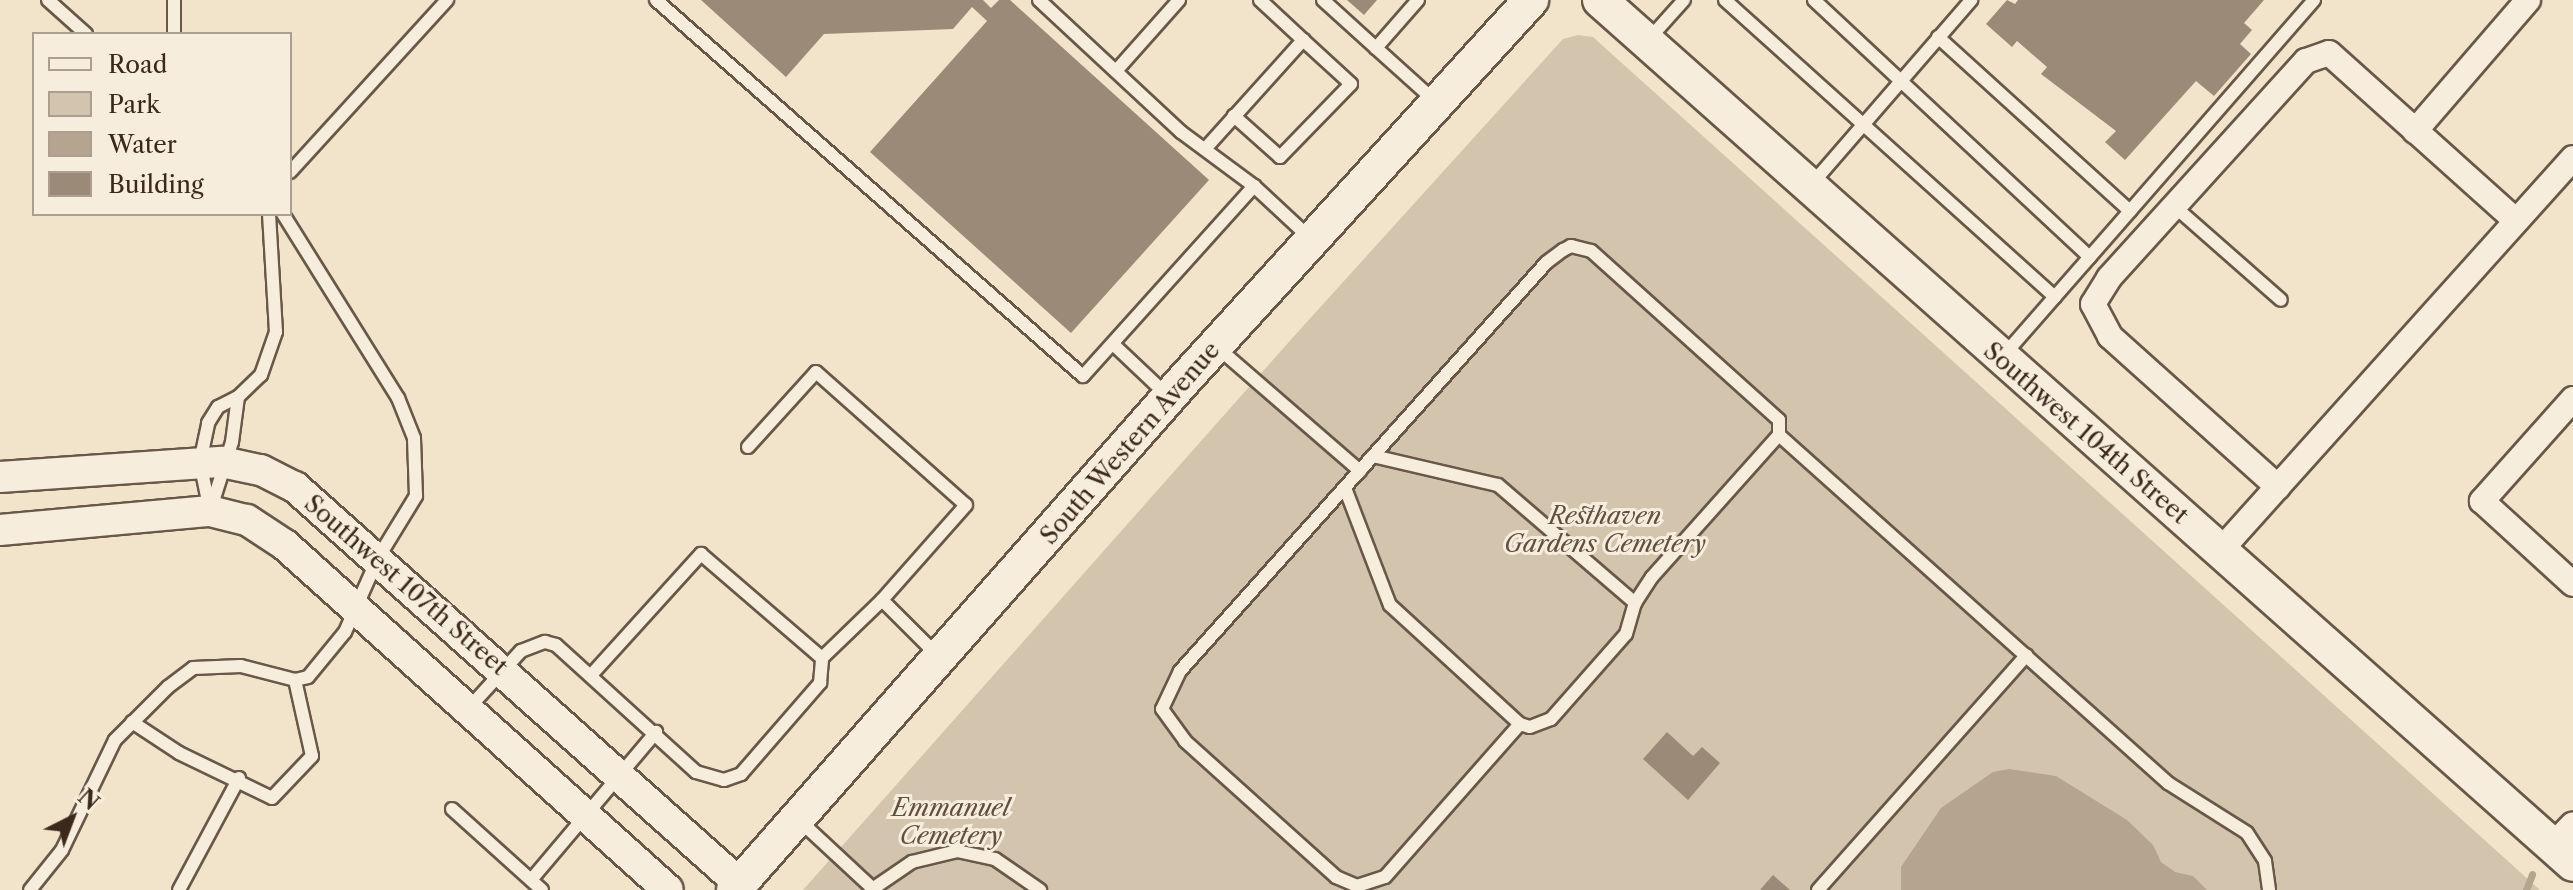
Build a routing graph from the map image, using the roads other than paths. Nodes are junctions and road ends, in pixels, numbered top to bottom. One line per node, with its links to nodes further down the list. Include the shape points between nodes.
1 (48, 0): 18 (lane)
2 (174, 0): 19 (lane)
3 (447, 0): 32 (lane)
4 (656, 0): 44 (lane, via 1083,376)
5 (1039, 0): 24 (lane)
6 (1179, 0): 24 (lane)
7 (1260, 0): 21 (lane)
8 (1323, 0): 23 (lane)
9 (1418, 0): 23 (lane)
10 (1531, 0): 26 (main road, South Western Avenue)
11 (1600, 0): 22 (main road, Southwest 104th Street)
12 (1684, 0): 22 (lane)
13 (1725, 0): 28 (lane)
14 (1814, 0): 25 (lane)
15 (1971, 0): 20 (lane)
16 (2314, 0): 36 (lane)
17 (2528, 0): 29 (street)
18 (84, 32)
19 (174, 32)
20 (1938, 37): 25 (lane); 36 (lane)
21 (1303, 40): 27 (lane); 27 (lane, via 1351,84 1280,157)
22 (1647, 41): 34 (main road, Southwest 104th Street)
23 (1376, 48): 26 (lane)
24 (1116, 71): 30 (lane)
25 (1902, 79): 28 (lane); 41 (lane)
26 (1438, 104): 40 (main road, South Western Avenue)
27 (1234, 116): 30 (lane)
28 (1862, 126): 34 (lane); 42 (lane)
29 (2415, 131): 35 (street, via 2329,53 2306,61); 39 (street)
30 (1205, 149): 33 (lane)
31 (2573, 158): 39 (street)
32 (292, 170)
33 (1254, 186): 40 (lane); 44 (lane)
34 (1809, 187): 46 (main road, Southwest 104th Street)
35 (2174, 206): 43 (lane); 56 (street, via 2109,278 2093,304 2098,319 2110,336)
36 (2130, 211): 41 (lane)
37 (269, 216): 47 (lane, via 276,332 261,375)
38 (284, 216): 61 (lane, via 361,335 414,438 416,496)
39 (2516, 221): 56 (street)
40 (1313, 240): 45 (main road, South Western Avenue)
41 (2090, 257): 42 (lane)
42 (2055, 297): 46 (lane)
43 (2281, 300)
44 (1113, 344): 48 (lane)
45 (1216, 346): 48 (main road, South Western Avenue); 54 (lane)
46 (2002, 358): 60 (main road, Southwest 104th Street)
47 (238, 397): 53 (lane); 53 (lane, via 218,407 208,423)
48 (1169, 397): 68 (main road, South Western Avenue)
49 (2573, 399): 62 (street, via 2482,501)
50 (1779, 435): 52 (lane, via 1779,420 1771,409 1600,258 1571,246 1546,263); 64 (lane); 66 (lane)
51 (748, 447): 63 (lane, via 816,372 966,505)
52 (1373, 456): 54 (lane); 64 (lane, via 1498,485)
53 (213, 463): 55 (street, Southwest 107th Street); 58 (lane); 58 (lane); 61 (street, Southwest 107th Street, via 261,470 295,487)
54 (1360, 471): 57 (lane)
55 (0, 477)
56 (2278, 487): 60 (street)
57 (1345, 488): 74 (lane, via 1390,605); 84 (lane, via 1180,671 1162,709 1185,741 1336,877 1357,886)
58 (210, 511): 59 (street, Southwest 107th Street); 65 (street, Southwest 107th Street, via 247,520 285,545)
59 (0, 530)
60 (2220, 551): 81 (main road, Southwest 104th Street)
61 (378, 558): 65 (lane); 69 (street, Southwest 107th Street)
62 (2573, 584)
63 (882, 600): 67 (lane); 68 (lane)
64 (1635, 603): 74 (lane, via 1626,634 1551,719 1530,727)
65 (355, 608): 71 (lane, via 345,632 308,677); 72 (street, Southwest 107th Street)
66 (2027, 655): 91 (lane); 92 (lane, via 2168,783 2247,833 2265,861)
67 (822, 658): 70 (lane, via 701,554); 75 (lane, via 820,683 732,779 713,781 696,772)
68 (940, 659): 80 (main road, South Western Avenue)
69 (503, 670): 70 (lane, via 521,651 545,642 572,654); 72 (lane); 76 (street, Southwest 107th Street)
70 (593, 673): 75 (lane)
71 (295, 680): 73 (lane, via 241,666 193,668); 77 (lane, via 312,756 272,798)
72 (468, 709): 79 (street, Southwest 107th Street)
73 (132, 722): 77 (lane, via 179,753); 86 (lane, via 115,740 62,850)
74 (1520, 724): 84 (lane)
75 (656, 732): 76 (lane)
76 (620, 776): 79 (lane); 83 (street, Southwest 107th Street)
77 (239, 778): 87 (lane)
78 (452, 809): 82 (lane)
79 (587, 817): 82 (lane); 89 (street, Southwest 107th Street)
80 (797, 819): 83 (main road, South Western Avenue); 85 (lane)
81 (2566, 844)
82 (531, 880): 88 (lane)
83 (737, 887)
84 (1380, 887)
85 (872, 889): 90 (lane, via 912,862 957,851 995,859)
86 (30, 890)
87 (179, 890)
88 (542, 890)
89 (668, 890)
90 (1040, 890)
91 (1818, 890)
92 (2269, 890)

